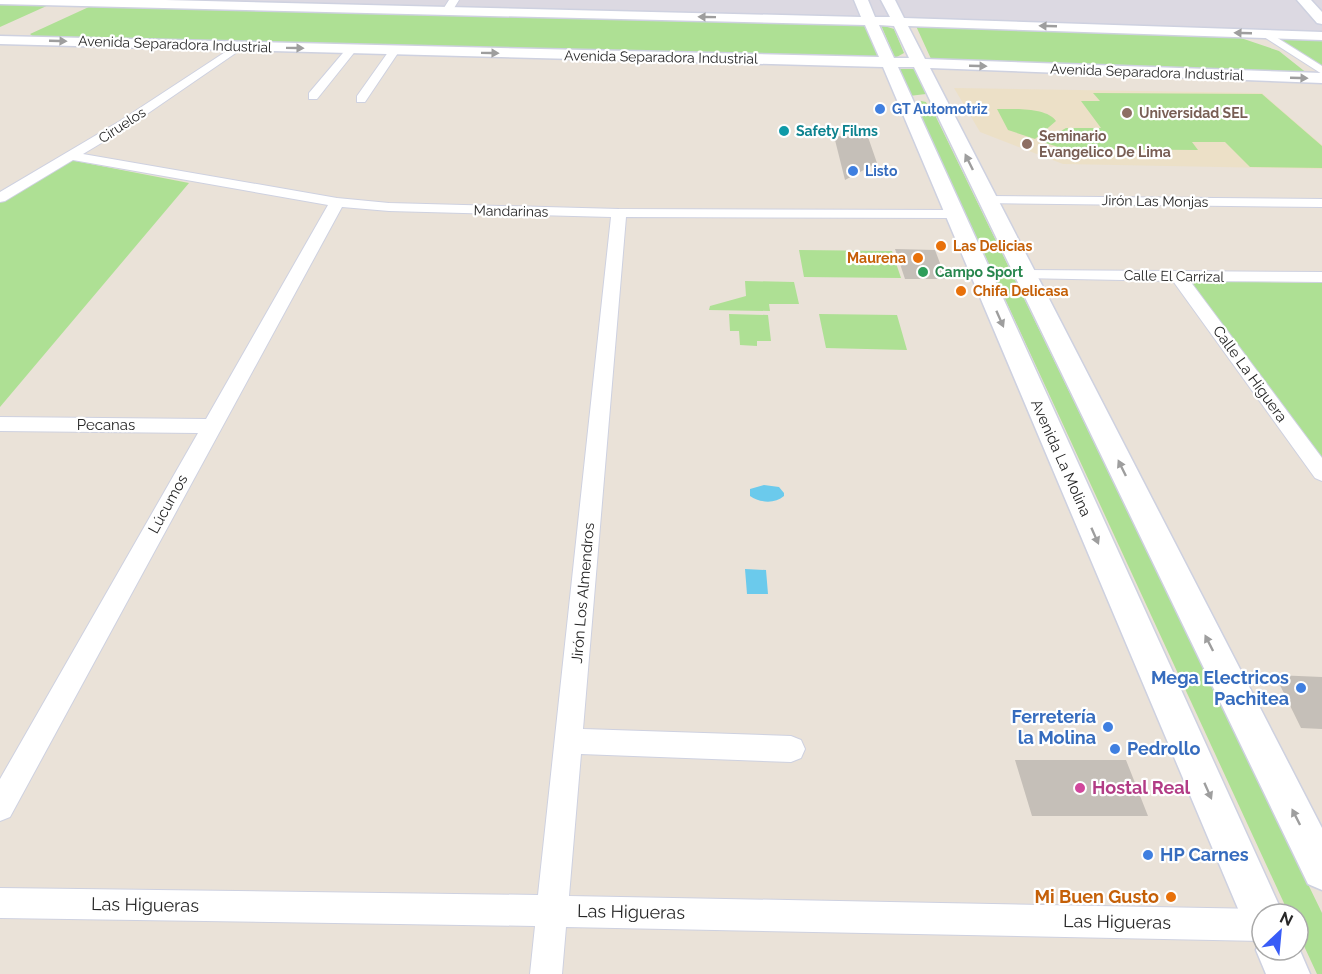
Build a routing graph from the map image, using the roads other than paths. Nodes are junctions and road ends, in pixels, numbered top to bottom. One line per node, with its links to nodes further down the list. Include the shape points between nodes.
1 (0, 0): 6 (main road)
2 (861, 0): 11 (main road, Avenida La Molina)
3 (1304, 0): 10 (main road)
4 (93, 1): 5 (main road); 6 (main road)
5 (451, 5): 9 (main road, one-way to 5)
6 (64, 6): 15 (main road)
7 (833, 6): 9 (main road, via 796,15)
8 (901, 6): 11 (main road); 12 (main road); 12 (main road); 21 (main road)
9 (747, 18): 11 (main road)
10 (1322, 20)
11 (870, 21): 20 (main road, Avenida La Molina)
12 (1007, 25): 13 (main road, one-way to 12)
13 (1265, 33): 14 (main road); 22 (street)
14 (1322, 36)
15 (5, 37): 16 (main road, Avenida Separadora Industrial, one-way to 16)
16 (239, 46): 17 (main road, Avenida Separadora Industrial, one-way to 17); 28 (street, Ciruelos)
17 (352, 49): 18 (main road, Avenida Separadora Industrial); 24 (street)
18 (395, 50): 19 (main road, Avenida Separadora Industrial, one-way to 19); 26 (street)
19 (805, 61): 20 (main road, Avenida Separadora Industrial); 25 (main road, via 872,78)
20 (888, 63): 21 (main road, Avenida Separadora Industrial); 25 (main road, Avenida La Molina)
21 (920, 63): 23 (main road, Avenida Separadora Industrial, one-way to 23); 27 (main road)
22 (1322, 71)
23 (1322, 78)
24 (313, 96)
25 (903, 98): 27 (main road, via 928,98); 34 (main road, Avenida La Molina)
26 (361, 99)
27 (947, 118): 30 (main road, one-way to 27)
28 (72, 156): 29 (street, Ciruelos); 31 (street, Mandarinas)
29 (0, 198)
30 (988, 200): 32 (street, Jirón Las Monjas); 35 (main road)
31 (337, 202): 33 (street, Mandarinas, via 445,210); 39 (street, Lúcumos)
32 (1322, 203)
33 (619, 213): 34 (street, Mandarinas); 41 (street, Jirón Los Almendros)
34 (954, 214): 45 (main road, Avenida La Molina, one-way to 45)
35 (1027, 275): 36 (street, Calle El Carrizal); 44 (main road, one-way to 35)
36 (1178, 276): 37 (street, Calle El Carrizal); 40 (street, Calle La Higuera)
37 (1322, 278)
38 (0, 424): 39 (street, Pecanas)
39 (211, 426): 43 (street, Lúcumos)
40 (1322, 473)
41 (569, 741): 42 (street); 47 (street, Jirón Los Almendros)
42 (791, 749)
43 (0, 807)
44 (1322, 870)
45 (1256, 902)
46 (0, 903): 47 (street, Las Higueras)
47 (553, 911): 48 (street, Las Higueras); 49 (street, Jirón Los Almendros)
48 (1250, 925)
49 (546, 974)

